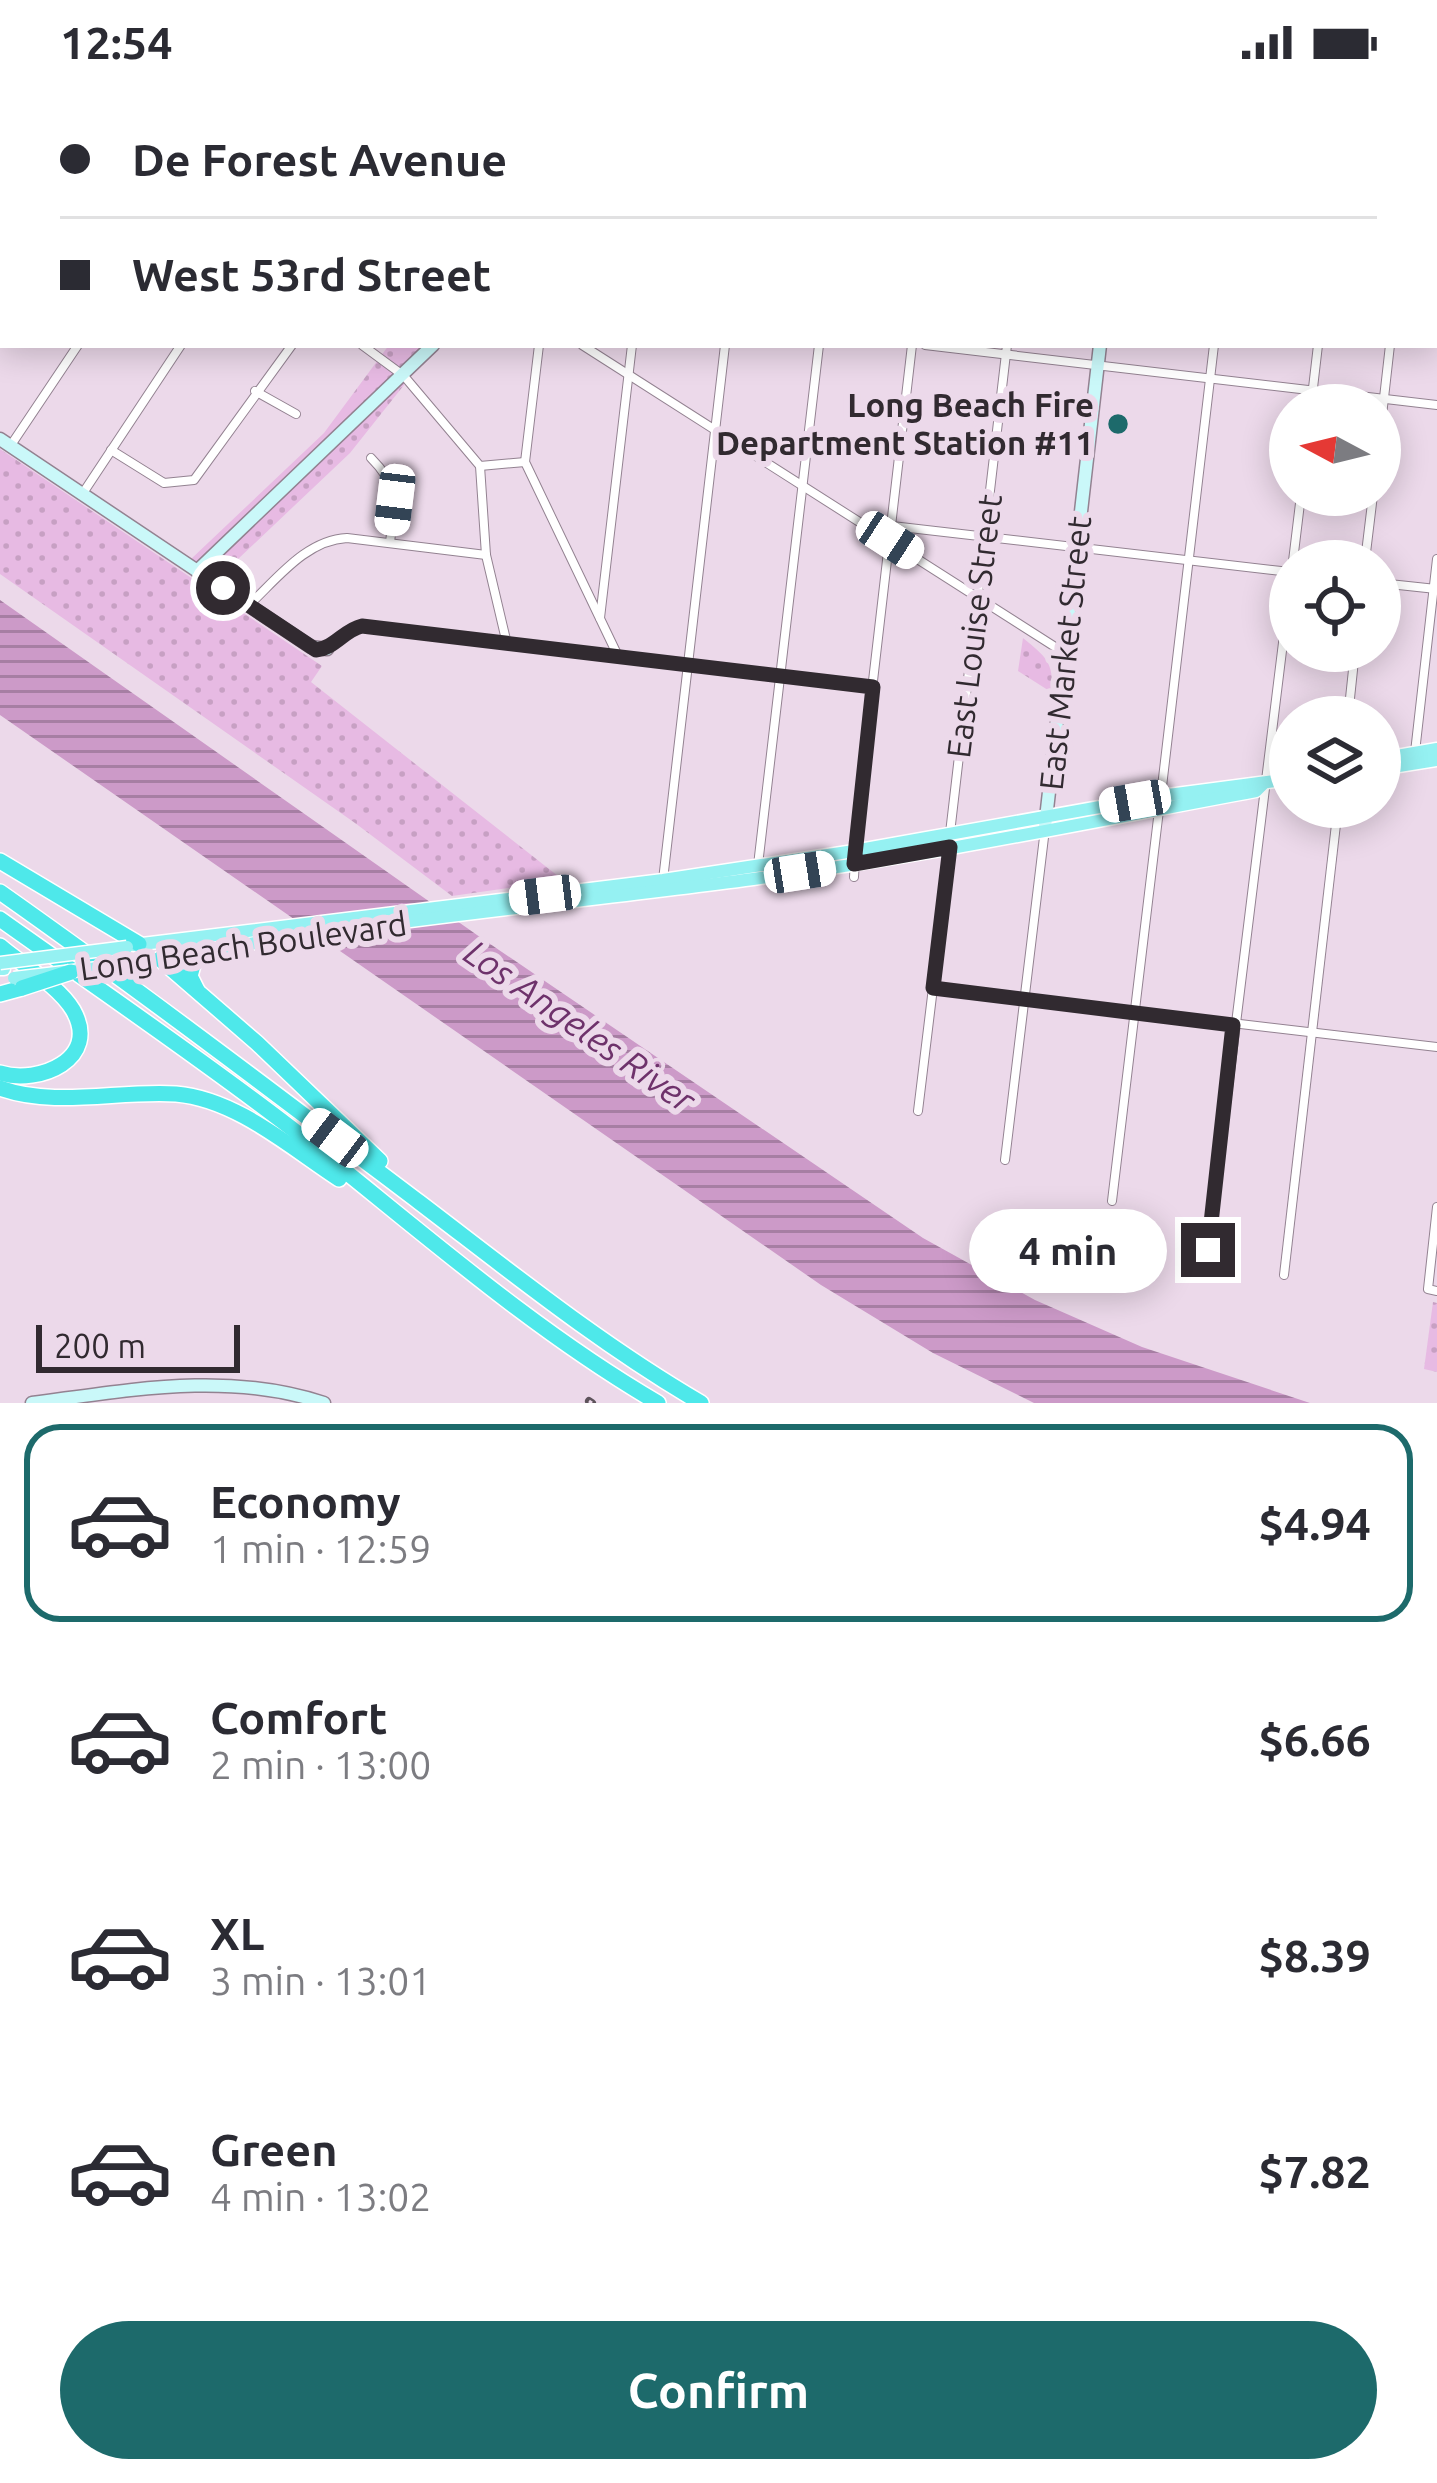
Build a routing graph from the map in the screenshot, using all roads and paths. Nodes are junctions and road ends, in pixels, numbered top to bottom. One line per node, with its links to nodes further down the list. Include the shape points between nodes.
1 (76, 348): 30 (street)
2 (179, 348): 31 (street)
3 (290, 348): 25 (street)
4 (366, 348): 20 (street)
5 (430, 348): 20 (street)
6 (539, 348): 33 (street)
7 (587, 348): 19 (street)
8 (632, 348): 19 (street)
9 (725, 348): 29 (street)
10 (819, 348): 35 (street)
11 (912, 348): 37 (street)
12 (974, 348): 17 (street)
13 (1100, 348): 18 (street, East Market Street)
14 (1214, 348): 21 (street)
15 (1318, 348): 22 (street)
16 (1390, 348): 23 (street)
17 (1006, 350): 18 (street); 38 (street, East Louise Street)
18 (1098, 365): 21 (street); 41 (street, East Market Street)
19 (629, 374): 29 (street); 51 (street)
20 (404, 376): 34 (street); 46 (street)
21 (1209, 379): 24 (street); 44 (street)
22 (1313, 384)
23 (1386, 384)
24 (1269, 385)
25 (255, 391): 28 (street); 31 (street, via 194,480 164,483)
26 (1401, 401): 27 (street)
27 (1437, 405)
28 (296, 414)
29 (715, 429): 35 (street); 56 (street)
30 (5, 442): 36 (street)
31 (112, 450): 36 (street)
32 (370, 458): 40 (street, via 394,492)
33 (525, 462): 34 (street); 51 (street)
34 (479, 466): 42 (street)
35 (803, 486): 39 (street); 58 (street)
36 (82, 495): 46 (street)
37 (892, 526): 38 (street); 39 (street)
38 (985, 537): 41 (street); 49 (street, East Louise Street)
39 (890, 540): 49 (street); 59 (street)
40 (390, 543): 42 (street); 50 (street, via 322,542)
41 (1077, 548): 44 (street); 54 (street, East Market Street)
42 (486, 555): 52 (street)
43 (1437, 559): 48 (street)
44 (1187, 560): 45 (street); 67 (street)
45 (1269, 570)
46 (197, 571): 50 (street)
47 (1401, 585): 48 (street)
48 (1435, 589): 61 (street)
49 (978, 597): 54 (street); 70 (street, East Louise Street)
50 (249, 605): 53 (street, via 316,650)
51 (600, 618): 55 (street)
52 (507, 644): 53 (street, via 362,626); 55 (street)
53 (327, 649)
54 (1064, 653): 68 (street, East Market Street)
55 (618, 655): 56 (street)
56 (688, 664): 58 (street); 74 (street)
57 (1279, 672): 66 (street)
58 (781, 676): 59 (street); 73 (street)
59 (873, 687): 72 (street)
60 (1437, 749): 61 (main road)
61 (1415, 753): 62 (main road)
62 (1401, 755)
63 (1437, 760): 64 (main road)
64 (1401, 766)
65 (1269, 782): 66 (main road, Long Beach Boulevard)
66 (1264, 783): 67 (main road, Long Beach Boulevard); 89 (street)
67 (1160, 803): 68 (main road, Long Beach Boulevard); 88 (street)
68 (1046, 824): 70 (main road, Long Beach Boulevard); 87 (street)
69 (1336, 828): 90 (street)
70 (950, 841): 72 (main road, Long Beach Boulevard); 84 (street, East Louise Street)
71 (0, 861): 78 (highway)
72 (854, 864): 73 (main road, Long Beach Boulevard)
73 (757, 872): 74 (main road, Long Beach Boulevard)
74 (663, 885): 77 (main road, Long Beach Boulevard)
75 (0, 892): 98 (highway)
76 (0, 919): 99 (highway, via 292,1129)
77 (274, 933): 78 (main road, Long Beach Boulevard); 80 (main road, Long Beach Boulevard)
78 (133, 945): 81 (main road); 83 (main road, Long Beach Boulevard, bridge, via 57,956)
79 (0, 946): 92 (highway, via 63,998 78,1026 72,1053 54,1071 26,1078)
80 (197, 951): 81 (main road, Long Beach Boulevard); 85 (highway, via 190,976)
81 (160, 959): 82 (main road, Long Beach Boulevard, bridge); 85 (highway)
82 (71, 972): 83 (highway, bridge)
83 (7, 974): 86 (highway)
84 (933, 988): 87 (street); 94 (street, East Louise Street)
85 (198, 993): 98 (highway)
86 (0, 994)
87 (1023, 1001): 88 (street); 95 (street)
88 (1135, 1014): 89 (street); 96 (street)
89 (1233, 1025): 90 (street); 100 (street)
90 (1312, 1033): 91 (street); 101 (street)
91 (1437, 1047)
92 (0, 1072)
93 (0, 1088): 99 (highway, via 41,1096 175,1094 214,1103)
94 (918, 1111)
95 (1005, 1160)
96 (1112, 1201)
97 (1437, 1207): 102 (street)
98 (439, 1217): 108 (highway)
99 (405, 1222): 107 (highway)
100 (1208, 1250)
101 (1284, 1275)
102 (1432, 1290)
103 (62, 1401): 104 (street); 106 (street, via 229,1383)
104 (41, 1402): 105 (street)
105 (32, 1403)
106 (324, 1403)
107 (658, 1403)
108 (701, 1403)

